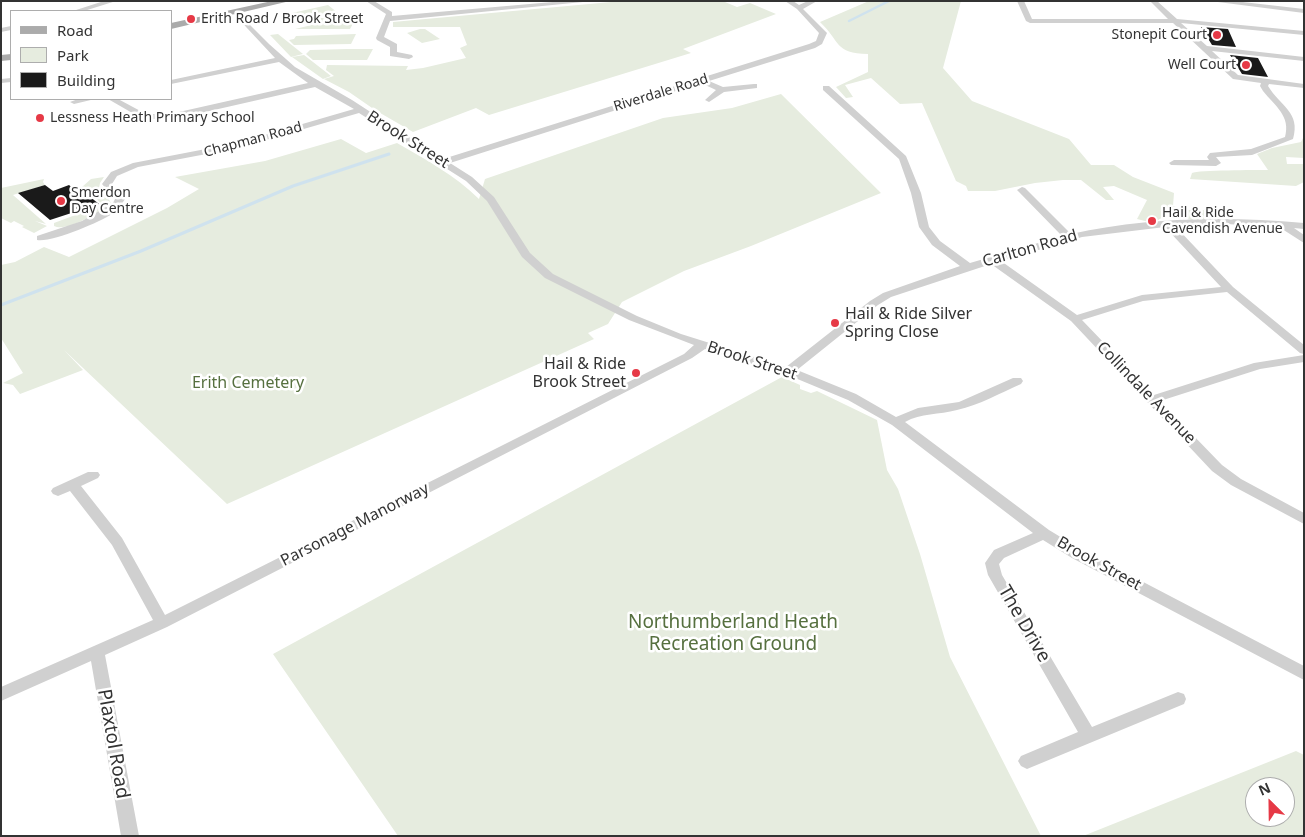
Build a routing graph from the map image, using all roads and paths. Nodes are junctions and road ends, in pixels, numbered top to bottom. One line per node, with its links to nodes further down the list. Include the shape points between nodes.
1 (113, 1): 11 (street)
2 (286, 1): 13 (main road)
3 (369, 1): 14 (street, via 389,11)
4 (590, 1): 14 (street)
5 (788, 1): 10 (street)
6 (814, 1): 10 (street)
7 (1020, 1): 15 (street, via 1030,21)
8 (1153, 1): 15 (street)
9 (1213, 1): 12 (street)
10 (799, 8): 22 (street, Riverdale Road, via 823,33 819,42)
11 (81, 10)
12 (1304, 11)
13 (236, 12): 16 (main road); 20 (street, Brook Street)
14 (388, 20): 19 (street, via 380,38 394,46 393,54)
15 (1175, 21): 17 (street); 18 (street)
16 (172, 26)
17 (1304, 34)
18 (1204, 48): 21 (street); 24 (street, via 1236,77)
19 (409, 57)
20 (280, 59): 23 (street); 25 (street, Brook Street)
21 (1304, 59)
22 (702, 80): 29 (street); 35 (street, Riverdale Road)
23 (172, 82)
24 (1265, 82): 27 (street); 36 (street, via 1267,91 1291,119 1289,139 1252,152 1213,155 1211,157 1216,163)
25 (316, 84): 31 (street, via 170,117 144,116); 34 (street, Brook Street)
26 (754, 86): 29 (street)
27 (1304, 86)
28 (826, 88): 45 (street, via 903,158 924,227 936,243)
29 (722, 90): 32 (street)
30 (85, 100): 33 (street)
31 (114, 100)
32 (709, 100)
33 (74, 102)
34 (360, 110): 35 (street, Brook Street); 42 (street, Chapman Road, via 238,145 127,168 110,178 108,187 120,199 116,206 79,226)
35 (443, 162): 48 (street, Brook Street, via 469,179 491,200 526,255 549,276 633,318)
36 (1174, 162)
37 (1022, 190): 41 (street)
38 (1281, 224): 39 (street, Carlton Road, via 1246,221); 40 (street, Carlton Road); 43 (street)
39 (1169, 225): 41 (street, Carlton Road); 46 (street)
40 (1304, 226)
41 (1068, 237): 44 (street, Carlton Road)
42 (41, 238)
43 (1304, 240)
44 (993, 260): 45 (street, Carlton Road); 47 (street, Collindale Avenue)
45 (968, 267): 51 (street, Carlton Road, via 887,295)
46 (1229, 289): 47 (street, via 1142,298); 49 (street)
47 (1076, 319): 53 (street, Collindale Avenue)
48 (702, 345): 51 (street, Brook Street); 60 (street, Parsonage Manorway, via 688,356)
49 (1304, 351)
50 (1304, 358): 53 (street, via 1258,366)
51 (787, 372): 54 (street, Brook Street, via 838,390)
52 (1017, 381): 54 (street, via 964,404 919,411)
53 (1153, 399): 58 (street, Collindale Avenue, via 1218,468 1236,482)
54 (896, 422): 59 (street, Brook Street)
55 (93, 475): 56 (street)
56 (72, 484): 57 (street); 60 (street, via 117,542)
57 (58, 491)
58 (1304, 519)
59 (1044, 534): 62 (street, Brook Street); 65 (street, The Drive, via 999,554 992,563 995,575)
60 (162, 623): 61 (street, Parsonage Manorway)
61 (97, 653): 63 (street, Parsonage Manorway); 67 (street, Plaxtol Road)
62 (1304, 674)
63 (1, 694)
64 (1178, 699): 65 (street)
65 (1089, 736): 66 (street)
66 (1027, 761)
67 (130, 836)

